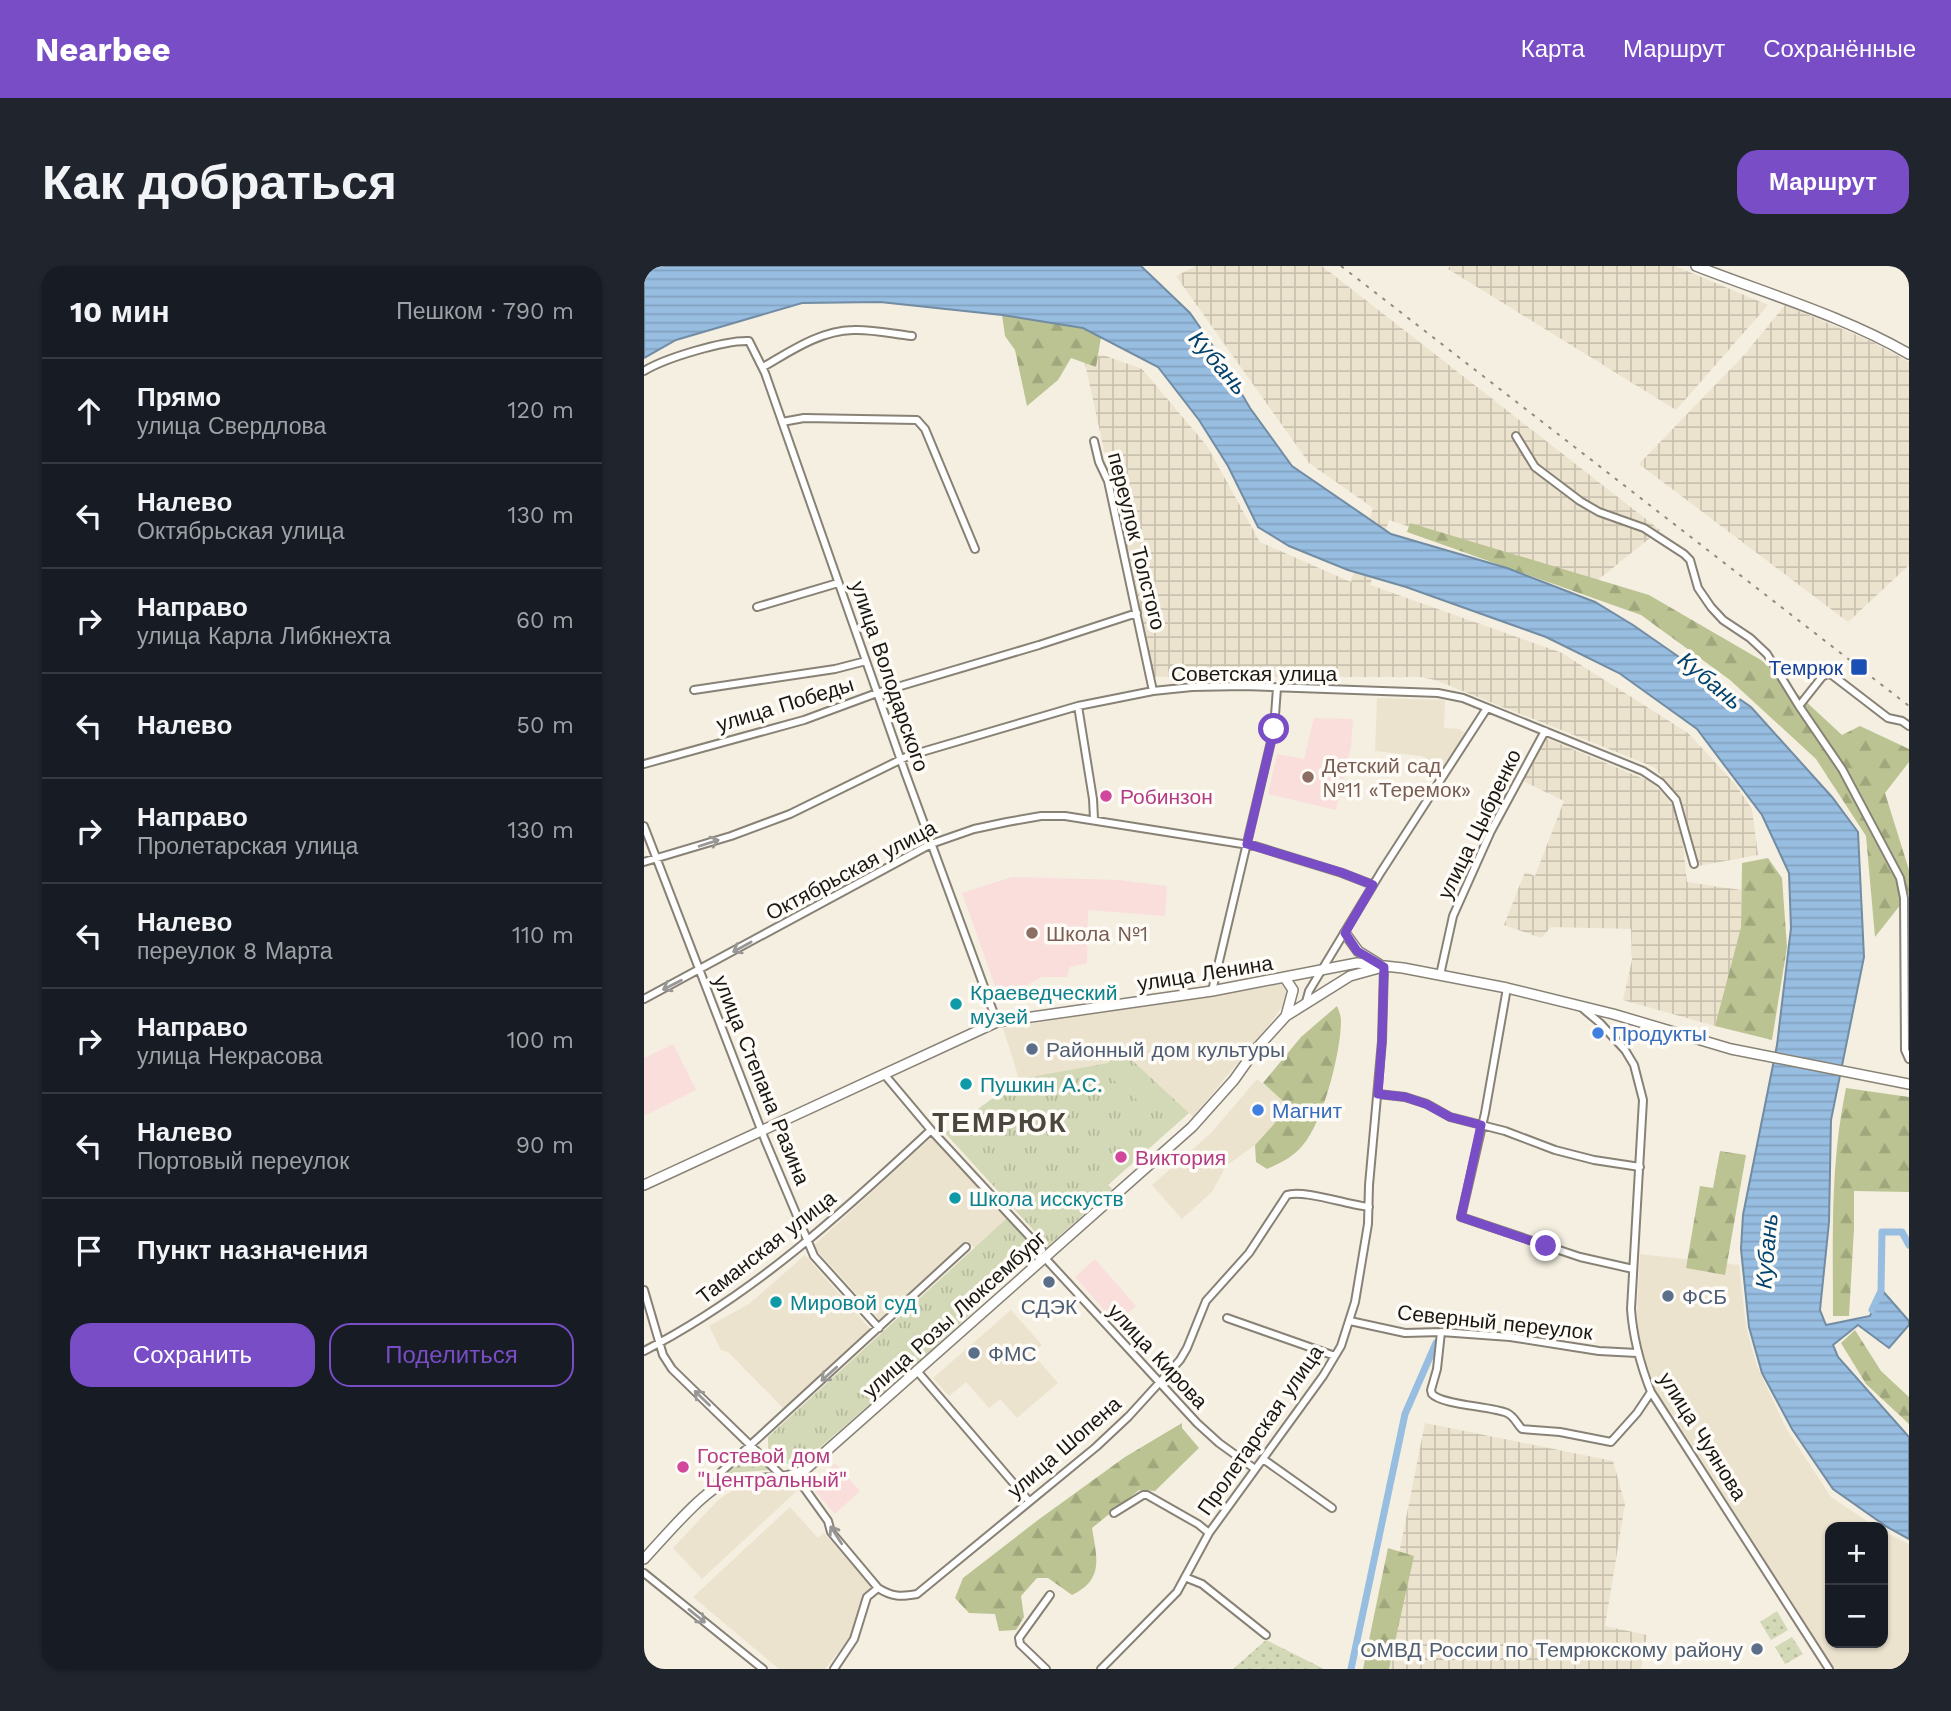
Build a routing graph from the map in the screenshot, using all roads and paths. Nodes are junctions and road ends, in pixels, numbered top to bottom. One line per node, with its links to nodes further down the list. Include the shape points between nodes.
1 (1696, 266): 3 (main road)
2 (912, 336): 4 (street, via 838,331 817,337)
3 (1909, 354)
4 (762, 367): 5 (street, улица Володарского, via 749,341 736,340); 6 (street, улица Володарского)
5 (644, 371)
6 (782, 422): 9 (street, via 804,418 917,420 925,429); 10 (street, улица Володарского)
7 (1516, 436): 19 (street, via 1535,467 1580,501 1644,528 1690,559 1711,607 1767,654)
8 (1094, 441): 12 (street, переулок Толстого, via 1108,481)
9 (975, 549)
10 (838, 583): 11 (street); 13 (street, улица Володарского)
11 (757, 607)
12 (1137, 613): 16 (street, переулок Толстого); 17 (street, улица Победы)
13 (866, 662): 15 (street); 17 (street, улица Володарского)
14 (1278, 688): 16 (street, Советская улица); 20 (street, Советская улица, via 1438,693); 28 (street, via 1274,729)
15 (694, 690)
16 (1153, 691): 18 (street, Советская улица)
17 (877, 694): 23 (street, улица Володарского); 24 (street, улица Победы, via 780,727)
18 (1078, 706): 23 (street, Советская улица); 25 (street)
19 (1799, 706): 21 (street, via 1827,674 1888,718); 33 (street, via 1842,769 1883,845 1899,878)
20 (1487, 708): 22 (street, Советская улица); 32 (street)
21 (1909, 726)
22 (1545, 731): 31 (street, Советская улица, via 1643,771 1661,783 1676,800); 38 (street, улица Цыбренко, via 1491,831 1453,916)
23 (901, 759): 27 (street, улица Володарского); 29 (street, Советская улица, one-way to 23, via 790,814)
24 (644, 764)
25 (1094, 819): 27 (street, Октябрьская улица, via 1041,816 974,829); 28 (street, Октябрьская улица)
26 (644, 826): 29 (street, улица Степана Разина)
27 (931, 844): 37 (street, Октябрьская улица, one-way to 37); 47 (street, улица Володарского)
28 (1247, 844): 32 (street, Октябрьская улица); 41 (street)
29 (656, 860): 30 (street, Советская улица); 37 (street, улица Степана Разина)
30 (644, 862)
31 (1694, 864)
32 (1373, 885): 34 (street)
33 (1907, 915): 49 (street, via 1905,1051)
34 (1345, 933): 35 (main road, via 1357,951); 36 (street)
35 (1384, 967): 36 (main road, улица Ленина, via 1357,963); 38 (main road, улица Ленина); 43 (main road, улица Розы Люксембург, via 1350,976); 52 (street, Пролетарская улица)
36 (1323, 969): 39 (main road, улица Ленина); 43 (street)
37 (700, 971): 42 (street, Октябрьская улица, one-way to 42); 55 (street, улица Степана Разина)
38 (1440, 975): 40 (main road, улица Ленина)
39 (1285, 978): 41 (main road, улица Ленина); 46 (main road, via 1293,990)
40 (1507, 988): 44 (main road, улица Ленина); 53 (street)
41 (1212, 991): 47 (main road, улица Ленина)
42 (644, 999)
43 (1306, 1002): 46 (main road, улица Розы Люксембург)
44 (1576, 1004): 45 (main road, улица Ленина); 48 (street, улица Чуянова)
45 (1607, 1012): 48 (street, улица Чуянова); 51 (main road, улица Ленина, via 1754,1053)
46 (1286, 1016): 61 (main road, улица Розы Люксембург, via 1192,1127)
47 (997, 1022): 50 (main road, улица Ленина)
48 (1613, 1036): 56 (street, улица Чуянова, via 1639,1080 1643,1100)
49 (1909, 1059)
50 (884, 1074): 54 (street, улица Кирова); 55 (main road, улица Ленина)
51 (1909, 1084)
52 (1378, 1094): 53 (street, via 1405,1097); 58 (street, Пролетарская улица)
53 (1481, 1125): 56 (street, via 1555,1150); 62 (street, via 1461,1217 1580,1257)
54 (931, 1130): 59 (street, Таманская улица); 61 (street, улица Кирова)
55 (762, 1131): 57 (main road, улица Ленина); 59 (street, улица Степана Разина)
56 (1640, 1167): 62 (street, улица Чуянова)
57 (644, 1185)
58 (1369, 1207): 65 (street, Пролетарская улица); 73 (street, улица Шопена, via 1298,1193 1287,1195 1249,1253 1206,1301 1180,1360)
59 (807, 1242): 66 (street, улица Степана Разина, via 814,1256); 68 (street, Таманская улица, via 728,1302)
60 (966, 1247): 66 (street, улица Розы Люксембург)
61 (1043, 1253): 72 (main road, улица Розы Люксембург); 73 (street, улица Кирова)
62 (1633, 1269): 70 (street, улица Чуянова, via 1632,1331)
63 (644, 1290): 68 (street)
64 (1227, 1318): 71 (street)
65 (1350, 1321): 67 (street, Северный переулок, via 1405,1333); 71 (street, Пролетарская улица)
66 (879, 1328): 75 (street, улица Розы Люксембург, one-way to 75)
67 (1441, 1332): 70 (street, Северный переулок); 74 (street, via 1431,1390 1436,1398 1508,1414 1527,1430 1611,1442)
68 (660, 1342): 69 (street, Таманская улица); 75 (street, one-way to 68, via 672,1369)
69 (644, 1351)
70 (1637, 1353): 74 (street, улица Чуянова)
71 (1335, 1356): 76 (street, Пролетарская улица)
72 (917, 1371): 78 (main road, улица Розы Люксембург); 81 (street)
73 (1158, 1383): 77 (street, улица Кирова, via 1219,1443); 81 (street, улица Шопена, via 1096,1447)
74 (1651, 1392): 95 (street, улица Чуянова)
75 (751, 1445): 79 (street); 80 (street, улица Розы Люксембург, via 720,1473)
76 (1263, 1459): 77 (street, Пролетарская улица); 82 (street)
77 (1255, 1469): 84 (street, Пролетарская улица)
78 (795, 1475): 79 (main road, улица Розы Люксембург); 88 (street, one-way to 78, via 831,1532)
79 (783, 1477): 80 (main road, улица Розы Люксембург)
80 (717, 1486): 85 (main road, улица Розы Люксембург)
81 (1028, 1500): 88 (street, улица Шопена, via 917,1594 901,1597)
82 (1332, 1508)
83 (1114, 1513): 84 (street, via 1143,1495 1150,1496)
84 (1209, 1533): 87 (street, Пролетарская улица)
85 (644, 1559)
86 (644, 1573): 91 (street, one-way to 91)
87 (1186, 1578): 90 (street, via 1202,1584); 94 (street, Пролетарская улица, via 1167,1604)
88 (878, 1588): 92 (street, via 867,1597 854,1639)
89 (1050, 1595): 93 (street, via 1021,1632 1020,1644)
90 (1266, 1635)
91 (763, 1669)
92 (834, 1669)
93 (1046, 1669)
94 (1101, 1669)
95 (1829, 1669)

